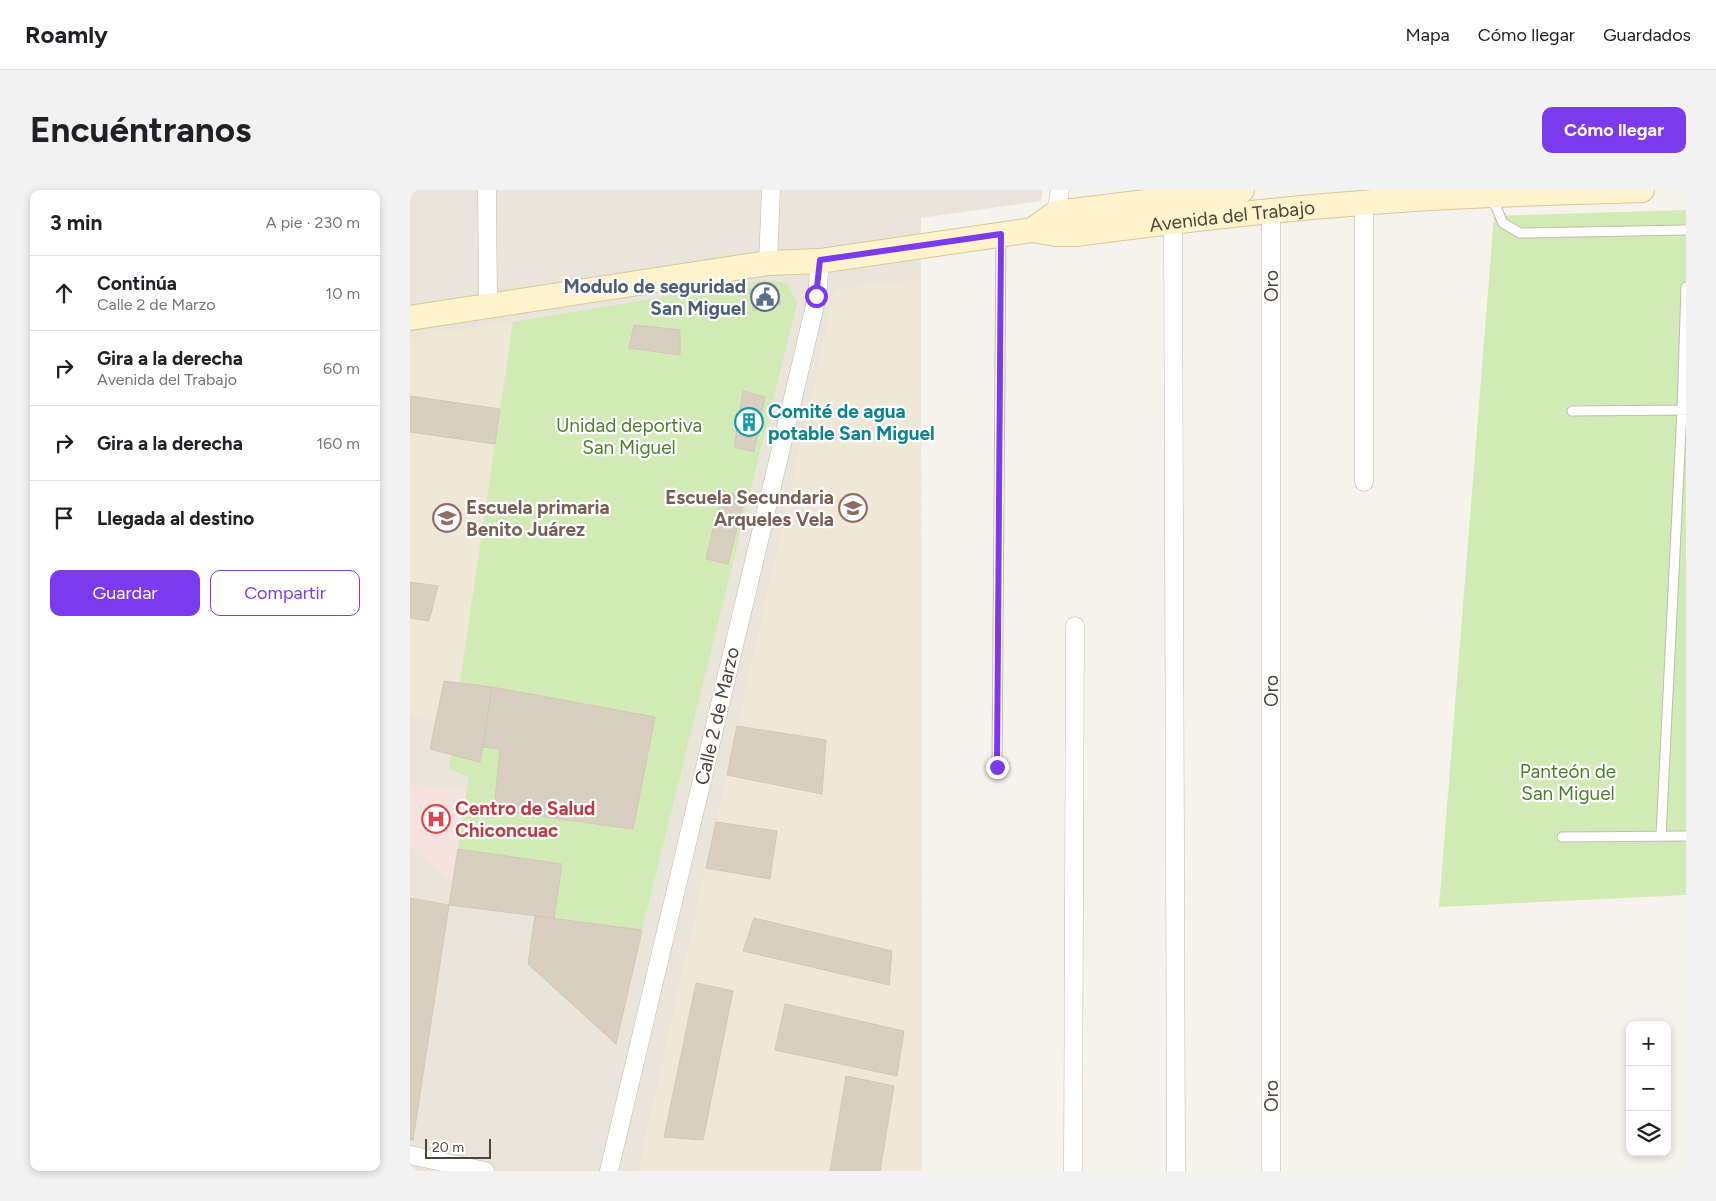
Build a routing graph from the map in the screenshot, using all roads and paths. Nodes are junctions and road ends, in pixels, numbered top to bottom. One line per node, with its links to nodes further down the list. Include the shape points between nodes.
1 (487, 190): 15 (street)
2 (771, 190): 13 (street)
3 (1242, 190): 8 (main road, Avenida del Trabajo)
4 (1642, 190): 5 (main road, Avenida del Trabajo)
5 (1491, 192): 6 (main road, Avenida del Trabajo); 10 (lane, via 1503,224 1520,232)
6 (1364, 202): 7 (main road, Avenida del Trabajo); 19 (street)
7 (1271, 210): 9 (main road, Avenida del Trabajo); 30 (street, Oro)
8 (1058, 212): 9 (main road, Avenida del Trabajo, via 1076,234); 11 (main road, Avenida del Trabajo, via 1032,230)
9 (1173, 222): 29 (street)
10 (1686, 230)
11 (1001, 234): 12 (main road, Avenida del Trabajo); 21 (lane)
12 (820, 260): 13 (main road, Avenida del Trabajo); 27 (street, Calle 2 de Marzo, via 814,306)
13 (768, 263): 15 (main road, Avenida del Trabajo)
14 (1686, 287): 17 (lane)
15 (488, 305): 16 (main road, Avenida del Trabajo)
16 (410, 318)
17 (1684, 410): 18 (lane); 23 (lane)
18 (1572, 412)
19 (1364, 482)
20 (1075, 626): 28 (street)
21 (997, 767)
22 (1562, 836): 23 (lane)
23 (1661, 836): 24 (lane)
24 (1686, 836)
25 (410, 1155): 26 (street)
26 (485, 1171)
27 (609, 1171)
28 (1073, 1171)
29 (1176, 1171)
30 (1271, 1171)

